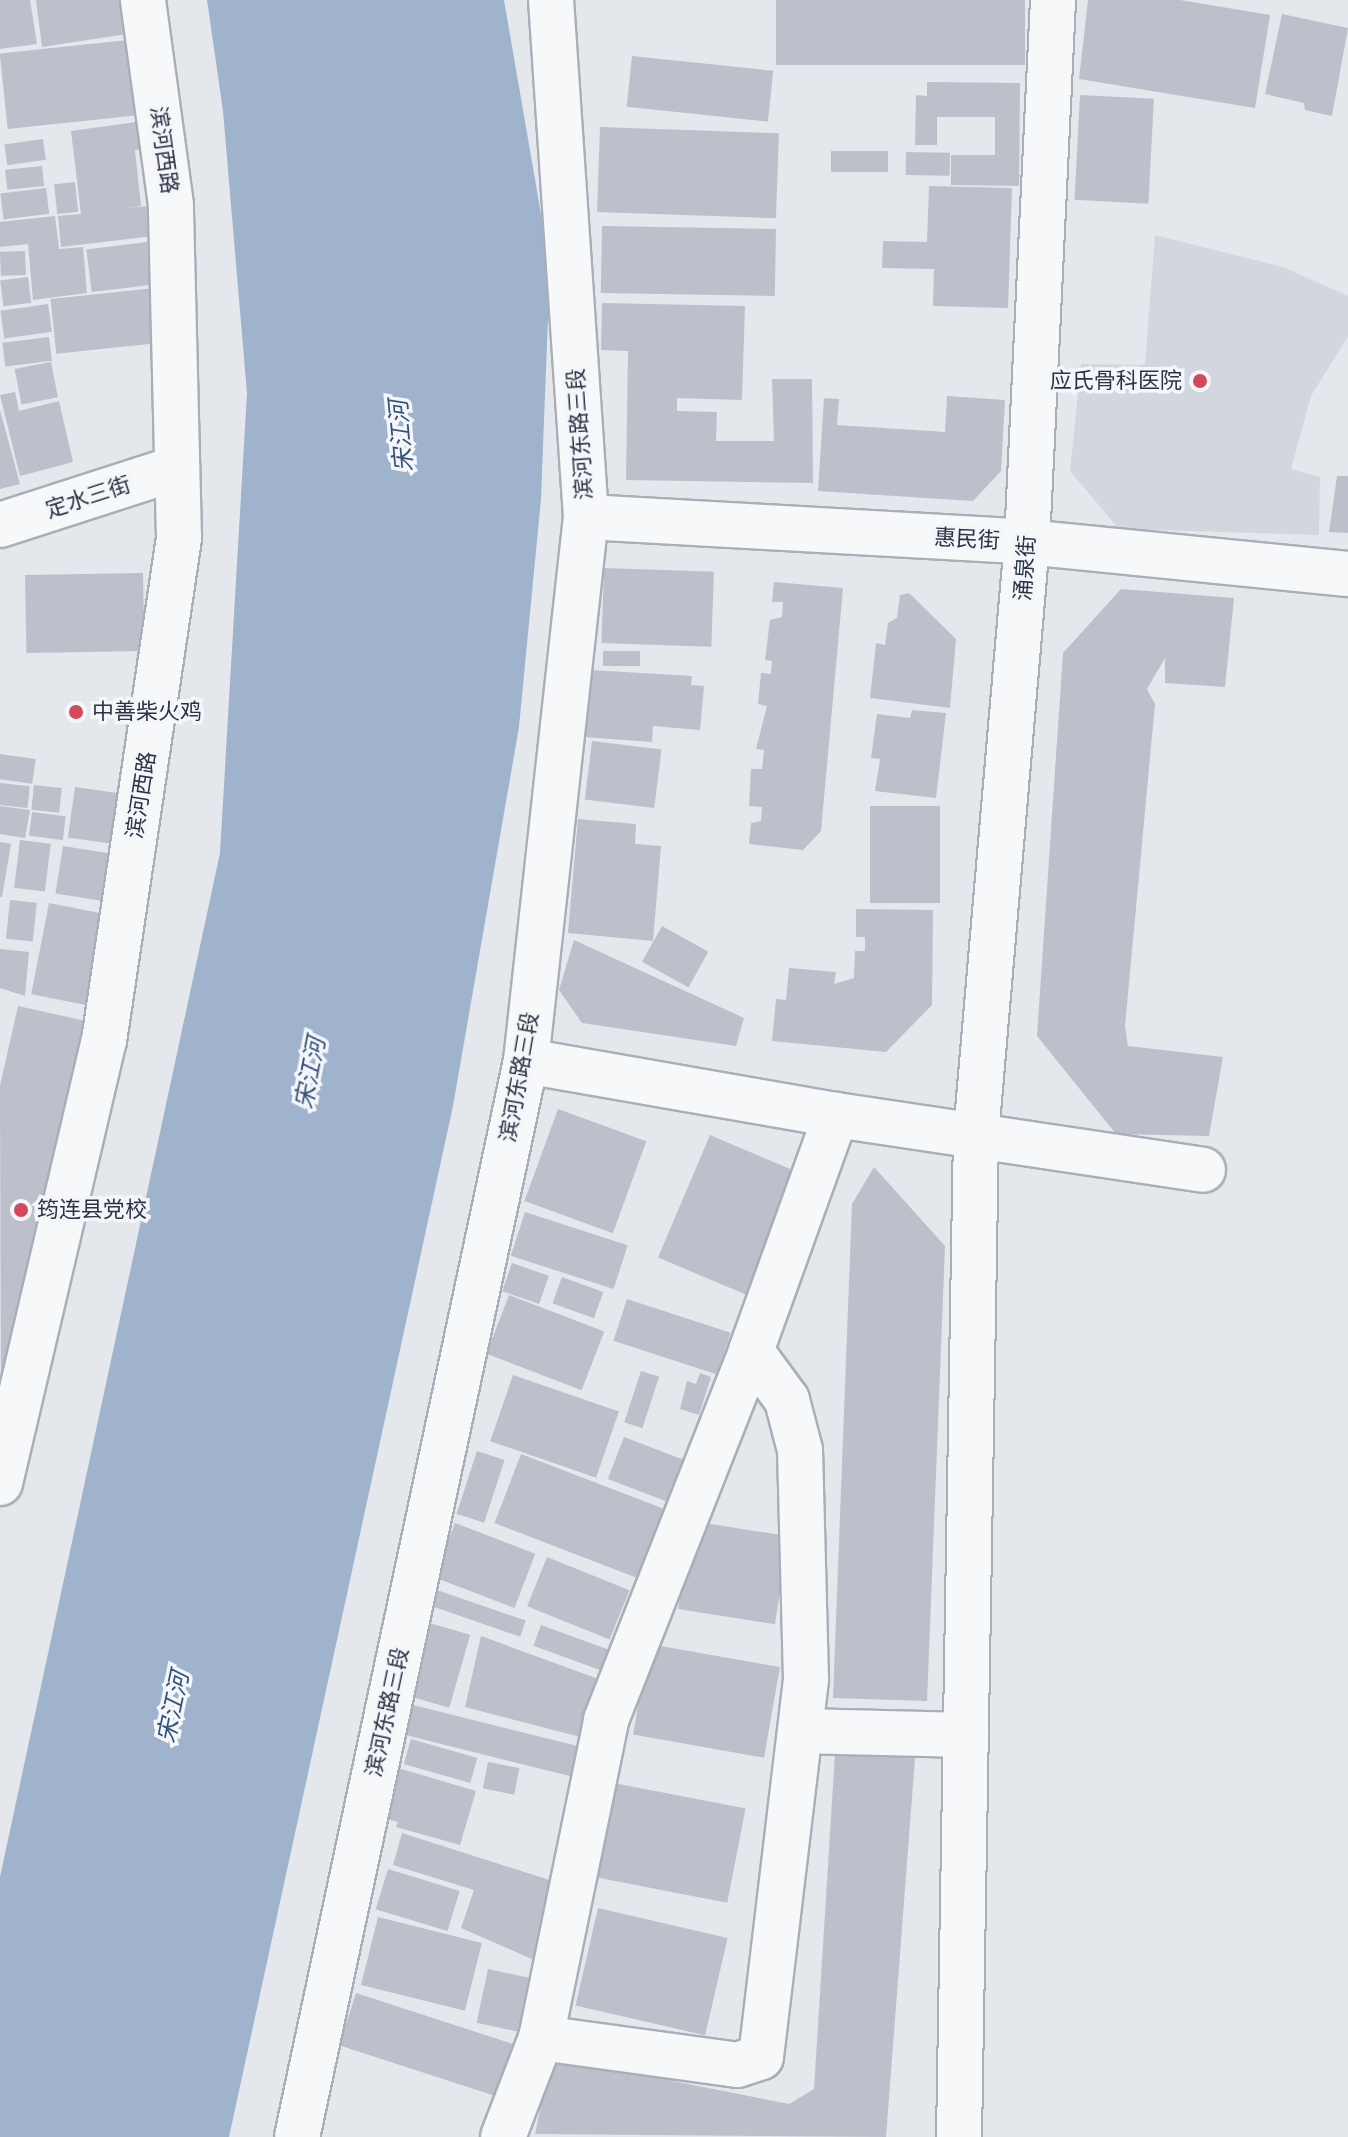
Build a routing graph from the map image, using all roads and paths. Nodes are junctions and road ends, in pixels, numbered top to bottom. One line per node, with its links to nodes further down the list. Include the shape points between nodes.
1 (143, 0): 4 (street, 滨河西路, via 171,205)
2 (551, 0): 5 (street, 滨河东路三段)
3 (1053, 0): 7 (street, 涌泉街)
4 (177, 468): 6 (street, 定水三街); 14 (street, 滨河西路, via 179,538 104,1041)
5 (586, 517): 7 (street, 惠民街); 9 (street, 滨河东路三段)
6 (0, 525)
7 (1027, 542): 8 (street, 惠民街); 11 (street, 涌泉街)
8 (1348, 574)
9 (526, 1061): 10 (street); 18 (street, 滨河东路三段)
10 (836, 1115): 11 (street); 13 (street)
11 (976, 1134): 12 (street); 16 (street, 涌泉街)
12 (1203, 1170)
13 (751, 1351): 15 (street, via 787,1400 800,1450 806,1679); 17 (street, via 606,1720)
14 (0, 1483)
15 (800, 1731): 16 (street); 17 (street, via 761,2057 737,2065)
16 (966, 1735): 20 (street, 涌泉街)
17 (541, 2038): 19 (street)
18 (297, 2137)
19 (503, 2137)
20 (959, 2137)

